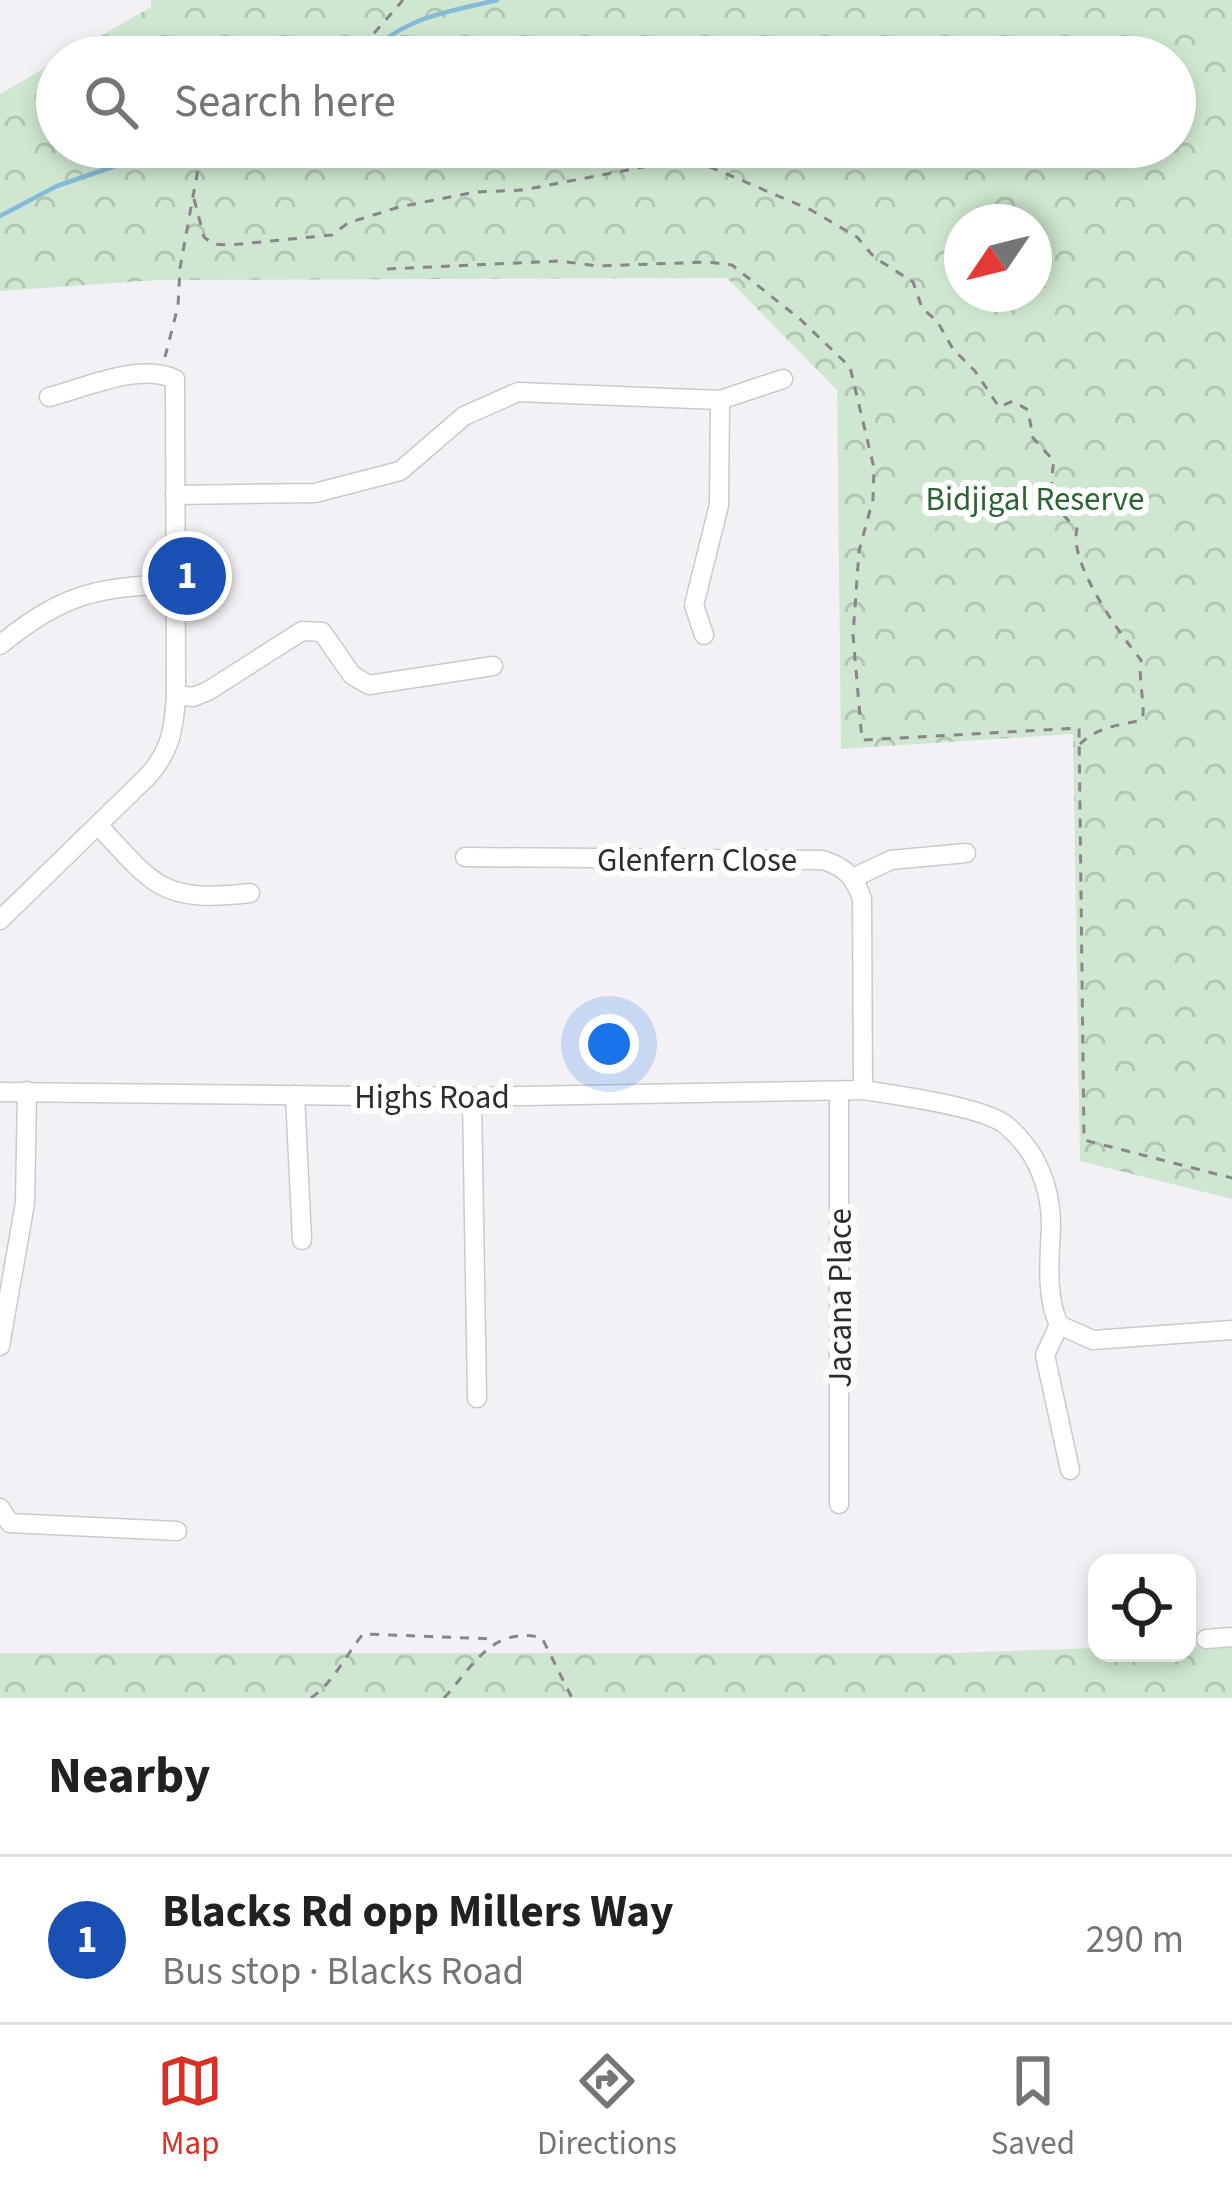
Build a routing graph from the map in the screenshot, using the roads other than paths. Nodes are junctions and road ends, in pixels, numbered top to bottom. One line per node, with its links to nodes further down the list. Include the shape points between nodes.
1 (783, 379): 3 (street)
2 (49, 397): 4 (street, via 133,375 168,376)
3 (720, 400): 4 (street, via 518,392 464,416 400,471 315,493); 6 (street, via 719,505 694,605)
4 (175, 495): 5 (street)
5 (175, 584): 7 (street, via 90,592 57,604); 9 (street)
6 (704, 635)
7 (0, 645)
8 (493, 665): 9 (street, via 369,686 311,629 208,691)
9 (176, 695): 10 (street, via 167,753)
10 (98, 825): 14 (street, via 172,893); 15 (street)
11 (966, 853): 13 (street, via 891,860)
12 (465, 857): 13 (street, Glenfern Close, via 823,860)
13 (853, 878): 16 (street, via 862,898)
14 (250, 893)
15 (0, 920)
16 (863, 1090): 18 (street, Highs Road); 23 (street, Highs Road, via 1006,1124 1051,1193 1050,1306)
17 (27, 1091): 19 (street, Highs Road); 20 (street, Highs Road); 25 (street, via 26,1203)
18 (839, 1091): 21 (street, Highs Road); 28 (street, Jacana Place)
19 (0, 1092)
20 (295, 1095): 21 (street, Highs Road); 22 (street)
21 (472, 1097): 26 (street)
22 (302, 1240)
23 (1059, 1325): 24 (street, via 1093,1340); 27 (street, Highs Road, via 1045,1355)
24 (1232, 1330)
25 (0, 1346)
26 (477, 1398)
27 (1070, 1470)
28 (839, 1504)
29 (0, 1508): 30 (street, via 10,1523)
30 (177, 1531)
31 (1232, 1637): 32 (street)
32 (1206, 1639)

